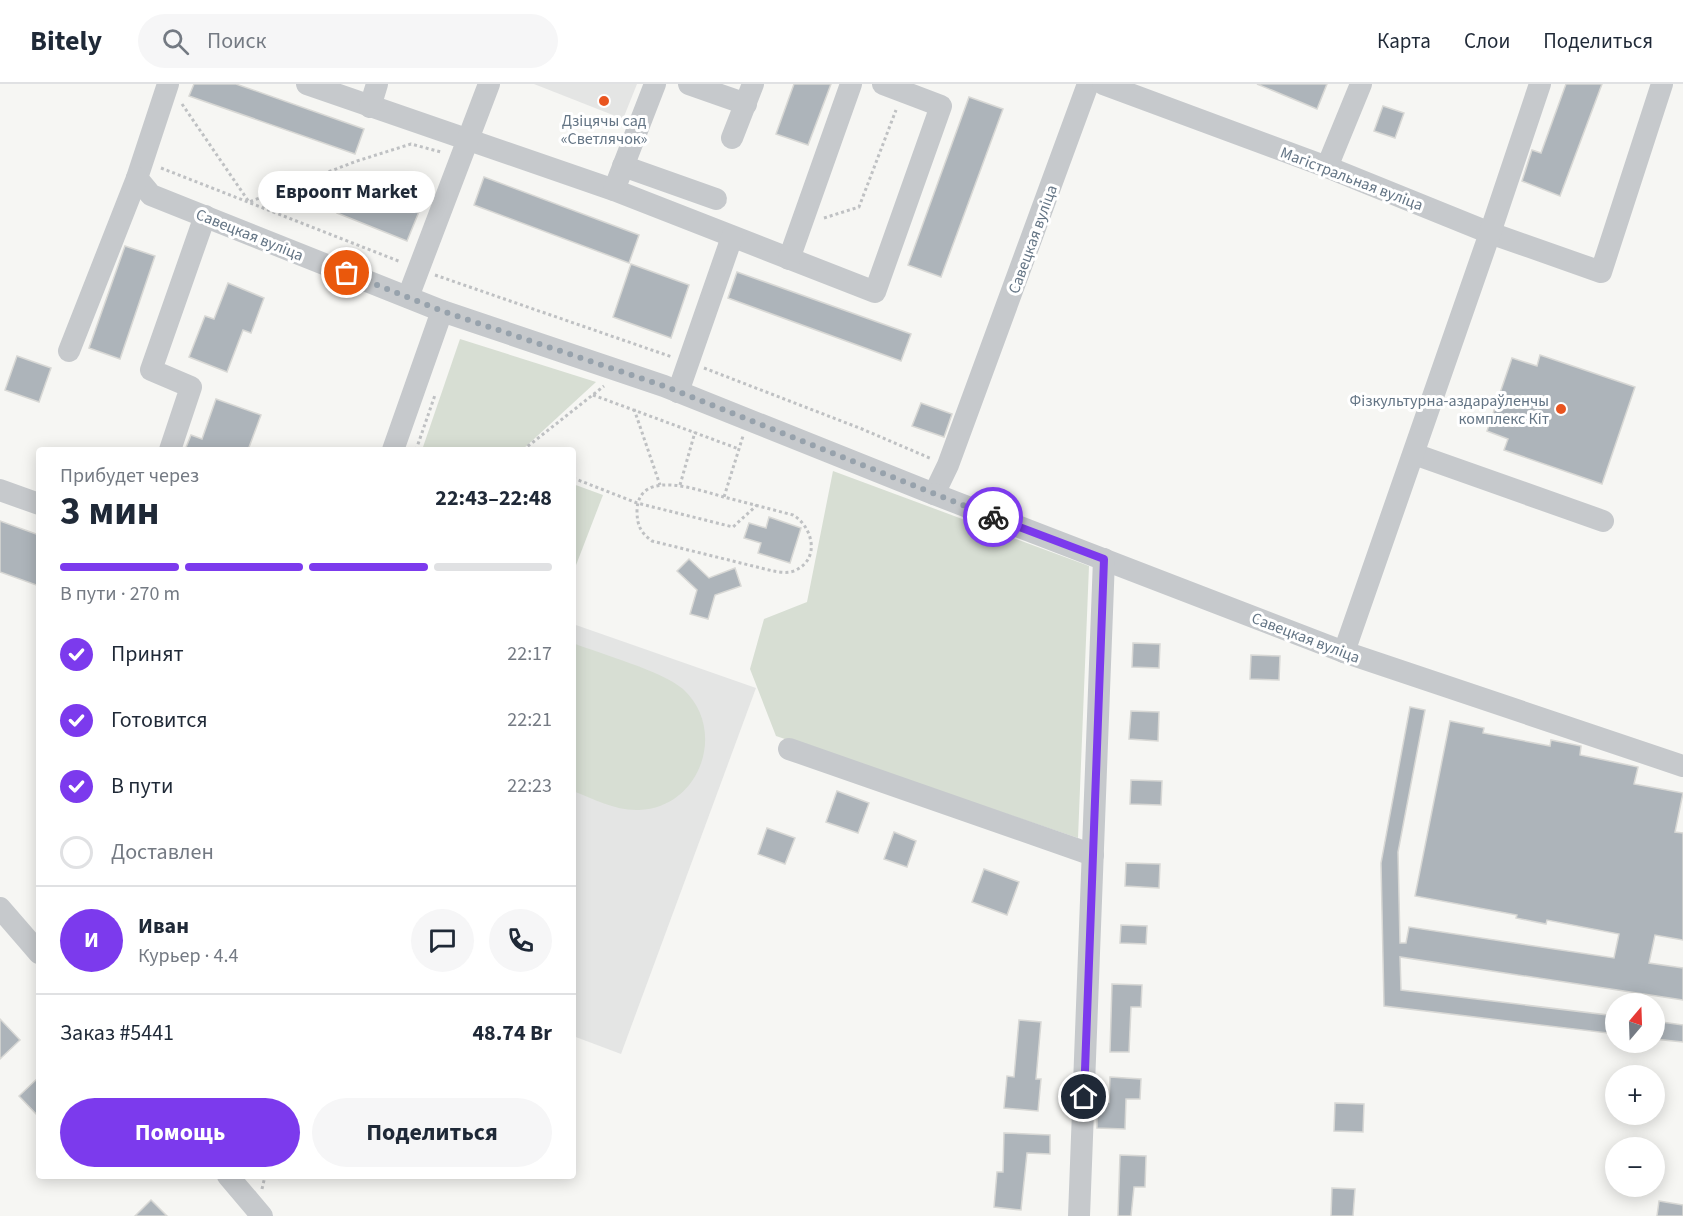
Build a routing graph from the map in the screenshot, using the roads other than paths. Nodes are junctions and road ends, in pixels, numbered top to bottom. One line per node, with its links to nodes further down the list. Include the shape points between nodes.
1 (168, 84): 20 (street)
2 (307, 84): 15 (street)
3 (377, 84): 15 (street)
4 (489, 84): 17 (street)
5 (655, 84): 18 (street)
6 (689, 84): 14 (street)
7 (851, 84): 26 (street)
8 (1088, 84): 35 (street, Савецкая вуліца)
9 (1103, 84): 19 (street, Магістральная вуліца)
10 (1361, 84): 19 (street)
11 (1540, 84): 24 (street)
12 (1662, 84): 24 (street, Магістральная вуліца, via 1600,272)
13 (893, 88): 26 (street, via 941,106 874,292)
14 (749, 94): 16 (street)
15 (370, 107): 17 (street)
16 (732, 138)
17 (464, 148): 21 (street); 27 (street)
18 (623, 166): 21 (street); 22 (street)
19 (1327, 167): 24 (street, Магістральная вуліца)
20 (140, 169): 23 (street, Савецкая вуліца, via 151,195); 29 (street)
21 (614, 190): 25 (street)
22 (716, 199)
23 (205, 216): 27 (street, Савецкая вуліца); 31 (street, via 151,370 191,387)
24 (1490, 233): 33 (street)
25 (732, 237): 26 (street); 30 (street)
26 (789, 259)
27 (408, 297): 28 (street, Савецкая вуліца)
28 (442, 311): 30 (street, Савецкая вуліца); 32 (street)
29 (69, 351)
30 (678, 392): 35 (street, Савецкая вуліца)
31 (171, 447)
32 (394, 447)
33 (1414, 454): 37 (street); 39 (street)
34 (0, 490): 36 (street)
35 (934, 494): 38 (street, Савецкая вуліца)
36 (36, 503)
37 (1603, 521)
38 (1104, 559): 39 (street, Савецкая вуліца); 42 (street)
39 (1344, 652): 41 (street, Савецкая вуліца)
40 (789, 749): 42 (street)
41 (1683, 766)
42 (1093, 855): 47 (street)
43 (0, 908): 44 (street)
44 (36, 950)
45 (231, 1179): 46 (street)
46 (262, 1216)
47 (1079, 1216)

